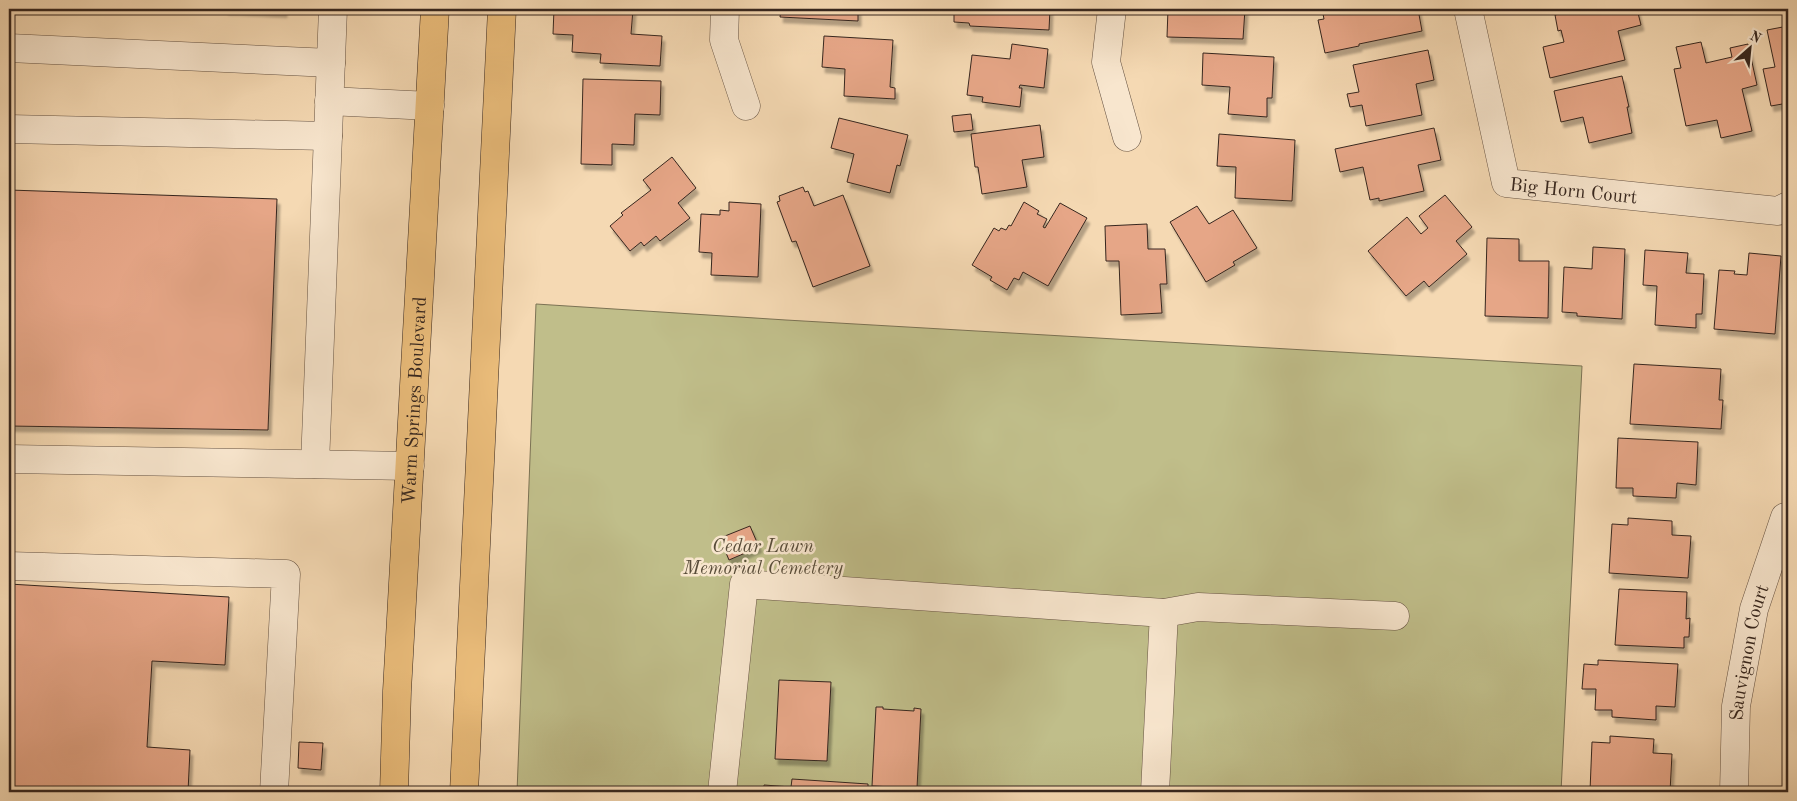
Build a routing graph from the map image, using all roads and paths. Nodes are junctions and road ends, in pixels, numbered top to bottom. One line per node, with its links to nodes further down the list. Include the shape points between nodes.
1 (333, 9): 8 (street)
2 (435, 9): 10 (main road, Warm Springs Boulevard)
3 (502, 9): 25 (main road)
4 (725, 9): 11 (street, via 724,40)
5 (1112, 9): 14 (street, via 1106,62)
6 (1468, 9): 15 (street, Big Horn Court, via 1506,183 1778,211)
7 (9, 48): 8 (street)
8 (331, 63): 9 (street)
9 (329, 102): 10 (street); 13 (street)
10 (430, 106): 18 (main road, Warm Springs Boulevard)
11 (746, 106)
12 (9, 129): 13 (street)
13 (328, 136): 17 (street)
14 (1128, 137)
15 (1788, 206)
16 (9, 459): 17 (street)
17 (314, 464): 18 (street)
18 (410, 466): 24 (main road, Warm Springs Boulevard)
19 (1784, 517): 28 (street, Sauvignon Court, via 1754,608 1736,706)
20 (9, 566): 23 (street, via 286,574)
21 (1164, 614): 22 (street, via 1198,608); 26 (street, via 744,584); 27 (street)
22 (1396, 616)
23 (274, 792)
24 (394, 792)
25 (464, 792)
26 (722, 792)
27 (1155, 792)
28 (1734, 792)

